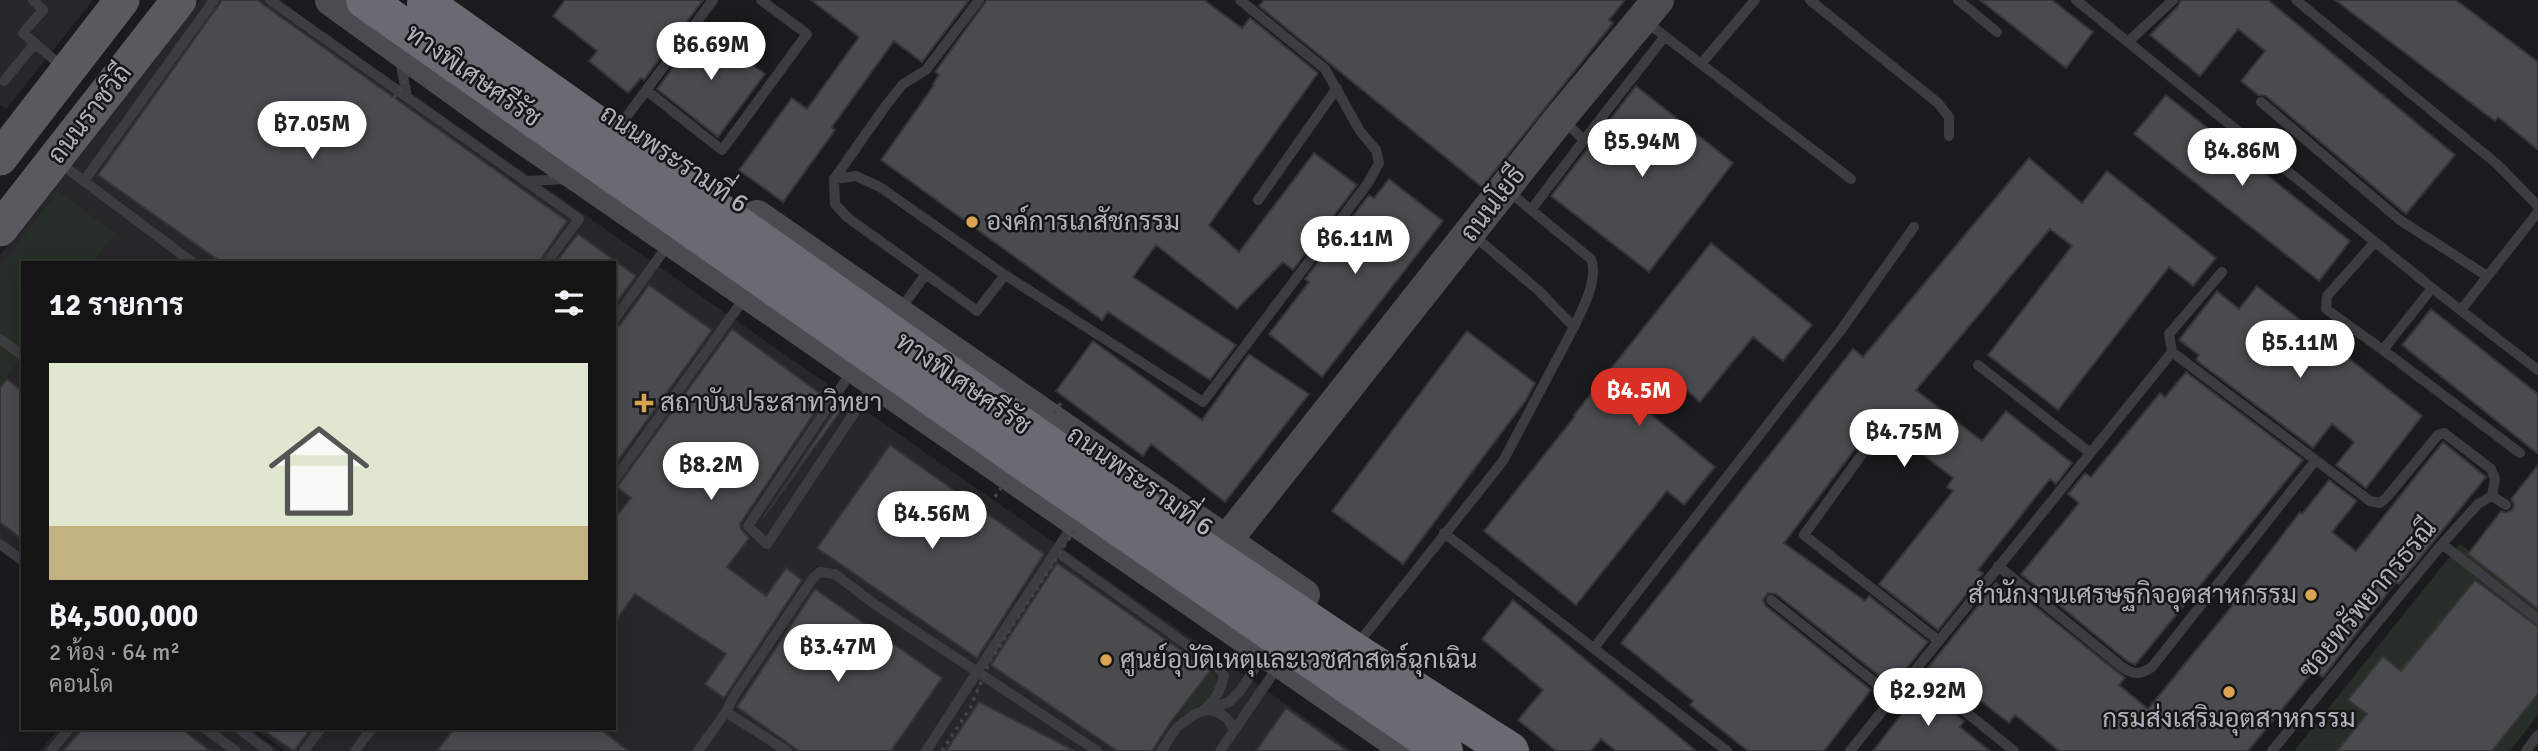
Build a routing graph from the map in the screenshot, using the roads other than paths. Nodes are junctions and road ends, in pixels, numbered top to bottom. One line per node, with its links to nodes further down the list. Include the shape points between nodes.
1 (33, 0): 22 (lane, via 43,9 23,33)
2 (122, 0): 26 (main road, ถนนราชวิถี)
3 (215, 0): 41 (lane)
4 (270, 0): 30 (lane)
5 (331, 0): 24 (main road)
6 (365, 0): 120 (highway, ทางพิเศษศรีรัช, bridge)
7 (713, 0): 29 (lane)
8 (761, 0): 29 (lane, via 807,34 722,150)
9 (979, 0): 39 (lane, via 926,70 903,84)
10 (1755, 0): 25 (lane)
11 (1810, 0): 34 (lane, via 1938,103 1949,117)
12 (1958, 0): 20 (lane)
13 (2076, 0): 21 (lane)
14 (2173, 0): 21 (lane)
15 (2296, 0): 46 (lane, via 2497,164)
16 (171, 1): 37 (main road, ถนนราชวิถี); 44 (main road)
17 (431, 2): 23 (main road, ถนนพระรามที่ 6); 121 (highway, ทางพิเศษศรีรัช, bridge, via 1077,465)
18 (1246, 2): 28 (lane, via 1325,69)
19 (1655, 18): 25 (lane); 32 (main road, ถนนโยธี); 35 (lane)
20 (1997, 32)
21 (2129, 41): 54 (lane)
22 (35, 44): 26 (lane); 27 (lane)
23 (505, 45): 33 (main road, ถนนพระรามที่ 6); 49 (main road)
24 (398, 49): 30 (lane); 38 (main road)
25 (1701, 64): 40 (lane)
26 (67, 71): 36 (main road, ถนนราชวิถี)
27 (4, 81)
28 (1337, 88): 45 (lane); 60 (lane, via 1360,131 1376,149 1379,163 1203,402)
29 (646, 90): 33 (lane)
30 (407, 97): 42 (lane)
31 (2261, 102): 61 (lane, via 2400,220)
32 (1560, 118): 35 (lane); 43 (main road, ถนนโยธี)
33 (621, 124): 55 (main road, ถนนพระรามที่ 6)
34 (1949, 136)
35 (1584, 140): 47 (lane)
36 (0, 158)
37 (55, 159): 41 (lane); 51 (main road, ถนนราชวิถี)
38 (581, 179): 42 (lane); 49 (main road)
39 (834, 179): 59 (lane, via 835,204 841,211); 60 (lane, via 856,176 880,187)
40 (1851, 179)
41 (84, 181): 56 (lane)
42 (526, 181): 57 (lane, via 579,219)
43 (1505, 188): 47 (lane); 52 (main road, ถนนโยธี)
44 (0, 194)
45 (1258, 200)
46 (2538, 206)
47 (1531, 210): 67 (lane, via 1591,259 1594,267)
48 (2538, 212): 61 (lane)
49 (644, 221): 53 (main road)
50 (1914, 227): 94 (lane, via 1841,330)
51 (0, 229)
52 (1470, 233): 67 (lane, via 1538,289); 84 (main road, ถนนโยธี)
53 (671, 240): 63 (main road); 66 (lane)
54 (2374, 243): 62 (lane); 69 (lane, via 2325,303 2326,309)
55 (799, 244): 63 (main road); 65 (main road, ถนนพระรามที่ 6)
56 (191, 261)
57 (548, 261)
58 (2222, 272): 70 (lane, via 2169,334)
59 (926, 274): 60 (lane, via 977,311); 65 (lane)
60 (1005, 275)
61 (2487, 276): 64 (lane)
62 (2432, 288): 64 (lane); 69 (lane)
63 (753, 298): 74 (main road); 79 (lane)
64 (2461, 310): 73 (lane)
65 (898, 312): 84 (main road, ถนนพระรามที่ 6)
66 (616, 317)
67 (1574, 327): 83 (lane, via 1503,461)
68 (0, 339): 71 (lane)
69 (2383, 350): 77 (lane)
70 (2172, 352): 76 (lane); 78 (lane)
71 (21, 355)
72 (1978, 365): 76 (lane)
73 (2538, 370)
74 (864, 376): 74 (lane, via 767,544 748,526); 82 (main road)
75 (1877, 433): 93 (lane, via 1804,534)
76 (2089, 452): 89 (lane)
77 (2520, 453)
78 (2315, 460): 80 (lane, via 2370,501 2380,503 2444,433 2491,470 2495,480); 89 (lane, via 2143,673 2132,674 2122,667)
79 (616, 477)
80 (2492, 496): 81 (lane); 86 (lane, ซอยทรัพยากรธรณี, via 2478,504)
81 (2506, 505)
82 (1077, 523): 87 (lane); 95 (main road)
83 (1444, 533): 92 (lane); 94 (lane)
84 (1226, 541): 92 (main road, ถนนพระรามที่ 6)
85 (0, 544): 88 (lane)
86 (2442, 544): 91 (lane); 126 (lane, ซอยทรัพยากรธรณี)
87 (1056, 551): 97 (lane); 99 (lane, via 1218,667 1224,676 1221,690)
88 (21, 560)
89 (1998, 566): 93 (lane)
90 (1771, 600): 98 (lane)
91 (2538, 619)
92 (1363, 637): 122 (main road, ถนนพระรามที่ 6)
93 (1939, 640): 96 (lane)
94 (1594, 648): 123 (lane)
95 (1273, 658): 99 (lane, via 1229,702); 106 (lane); 119 (main road)
96 (1915, 671): 98 (lane); 125 (lane)
97 (977, 672): 100 (lane, via 835,573 820,572); 115 (lane); 116 (lane)
98 (1894, 697): 124 (lane)
99 (1205, 711): 106 (lane, via 1221,712); 117 (lane, via 1177,727)
100 (726, 712): 113 (lane); 114 (lane)
101 (68, 730): 108 (lane)
102 (207, 730): 109 (lane)
103 (241, 730): 110 (lane)
104 (320, 730): 111 (lane)
105 (371, 730): 112 (lane)
106 (1234, 731): 118 (lane)
107 (2538, 735): 127 (lane)
108 (51, 751)
109 (236, 751)
110 (268, 751)
111 (304, 751)
112 (355, 751)
113 (698, 751)
114 (787, 751)
115 (926, 751)
116 (1097, 751)
117 (1161, 751)
118 (1220, 751)
119 (1409, 751)
120 (1444, 751)
121 (1510, 751)
122 (1530, 751)
123 (1727, 751)
124 (1850, 751)
125 (2014, 751)
126 (2272, 751)
127 (2526, 751)

